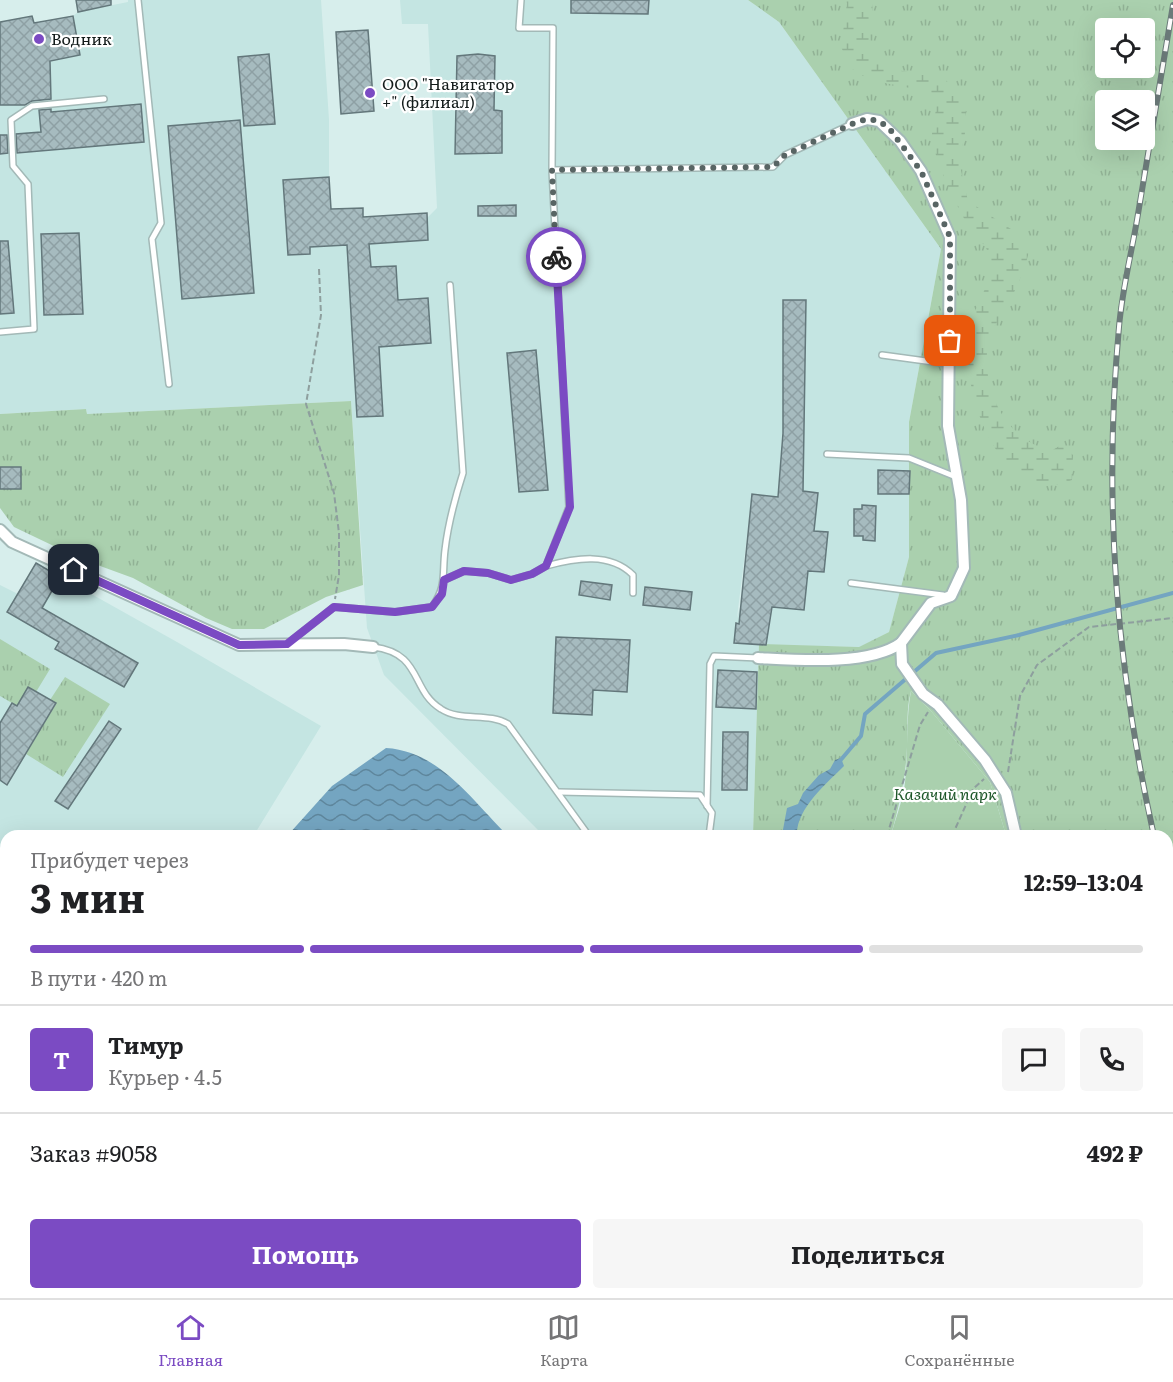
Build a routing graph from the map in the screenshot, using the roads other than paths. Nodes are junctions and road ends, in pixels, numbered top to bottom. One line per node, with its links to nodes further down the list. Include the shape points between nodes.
1 (138, 0): 10 (lane, via 161,223 152,239)
2 (521, 0): 5 (lane, via 519,28 554,28)
3 (104, 99): 7 (lane, via 32,106 11,120 13,166 28,184 34,329)
4 (852, 124): 5 (lane, via 785,155 773,167); 9 (street, via 867,119 879,121 900,141 921,171 950,237)
5 (552, 170): 14 (lane, via 570,507)
6 (450, 285): 15 (lane, via 464,473 445,550)
7 (0, 332)
8 (882, 355): 9 (lane)
9 (950, 364): 12 (street, via 948,426)
10 (169, 384)
11 (827, 454): 12 (lane, via 909,458)
12 (957, 478): 18 (street, via 964,568)
13 (0, 530): 20 (street, via 12,542 239,645)
14 (546, 566): 15 (lane, via 511,580 464,571); 17 (lane, via 573,559 621,563 633,575)
15 (444, 580): 20 (lane, via 442,594 432,607 395,612 334,607)
16 (851, 583): 18 (lane)
17 (633, 593)
18 (951, 596): 19 (street, via 931,603)
19 (901, 643): 22 (street, via 889,651 867,655); 27 (street, via 902,664 922,694 933,702 1006,793)
20 (287, 644): 21 (street)
21 (373, 646): 23 (lane, via 387,648 413,668 427,697 442,710 499,719 508,724)
22 (758, 658): 24 (lane, via 714,656 710,664)
23 (559, 792): 24 (lane, via 684,793 700,795); 25 (lane)
24 (707, 806): 26 (lane, via 712,813)
25 (585, 830)
26 (710, 830)
27 (1015, 830)

